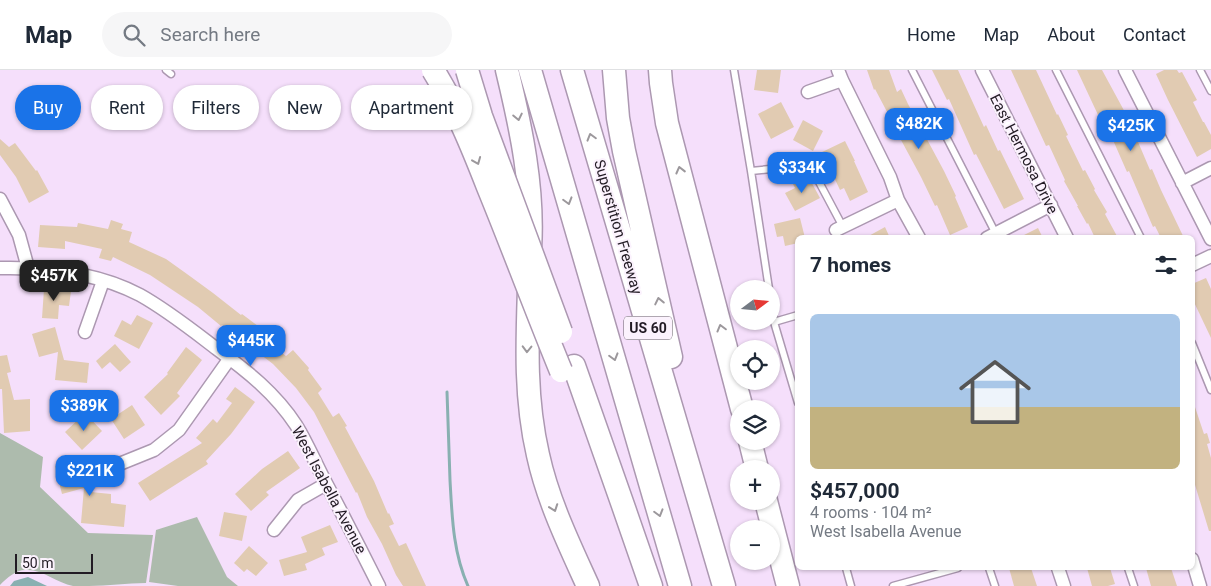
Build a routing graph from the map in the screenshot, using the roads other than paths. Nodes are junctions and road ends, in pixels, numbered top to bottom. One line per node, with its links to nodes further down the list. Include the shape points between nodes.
1 (433, 70): 42 (highway, one-way to 42, bridge, via 461,121)
2 (467, 70): 42 (highway, bridge)
3 (507, 70): 57 (highway, one-way to 57, via 522,136 529,191 531,237 527,366 532,423 548,489)
4 (530, 70): 60 (highway, US 60, one-way to 60)
5 (572, 70): 61 (highway, Superstition Freeway / US 60, one-way to 5)
6 (614, 70): 61 (highway, one-way to 6, via 716,525 672,362 626,160)
7 (660, 70): 45 (highway, one-way to 7, via 668,123)
8 (734, 70): 18 (lane)
9 (912, 70): 25 (lane)
10 (982, 70): 22 (street, East Hermosa Drive)
11 (1056, 70): 28 (lane)
12 (1126, 70): 19 (street)
13 (1200, 70): 15 (lane)
14 (840, 75): 16 (street); 21 (street)
15 (1211, 91)
16 (808, 92)
17 (1211, 168): 19 (street)
18 (752, 171): 23 (lane, via 810,165); 34 (lane)
19 (1182, 183): 29 (street)
20 (0, 199): 33 (street, via 19,235)
21 (898, 200): 23 (street); 24 (street)
22 (1051, 205): 26 (street); 27 (street, East Hermosa Drive)
23 (840, 229)
24 (917, 235)
25 (993, 235)
26 (995, 235)
27 (1066, 235)
28 (1139, 235)
29 (1211, 239)
30 (1211, 256): 31 (street)
31 (1195, 264)
32 (0, 268): 33 (street, West Isabella Avenue)
33 (28, 268): 35 (street, West Isabella Avenue, via 84,274)
34 (768, 280)
35 (103, 281): 39 (street); 41 (street, West Isabella Avenue, via 139,294)
36 (795, 315): 37 (lane)
37 (780, 320)
38 (776, 330): 44 (lane)
39 (86, 332)
40 (1195, 350): 43 (lane)
41 (230, 358): 46 (street, via 179,430 154,450); 47 (street, West Isabella Avenue, via 282,405 310,448)
42 (567, 368): 58 (highway); 59 (highway, via 626,511)
43 (1211, 390)
44 (795, 393)
45 (740, 400)
46 (112, 467)
47 (326, 484): 49 (street, via 298,500); 56 (street, West Isabella Avenue)
48 (768, 510): 62 (highway)
49 (274, 530)
50 (1195, 569): 68 (street)
51 (847, 570): 63 (lane)
52 (951, 570): 64 (lane)
53 (991, 570): 65 (lane)
54 (1059, 570): 66 (street)
55 (1129, 570): 67 (lane)
56 (379, 586)
57 (588, 586)
58 (645, 586)
59 (651, 586)
60 (680, 586)
61 (726, 586)
62 (788, 586)
63 (851, 586)
64 (893, 586)
65 (995, 586)
66 (1064, 586)
67 (1134, 586)
68 (1200, 586)

